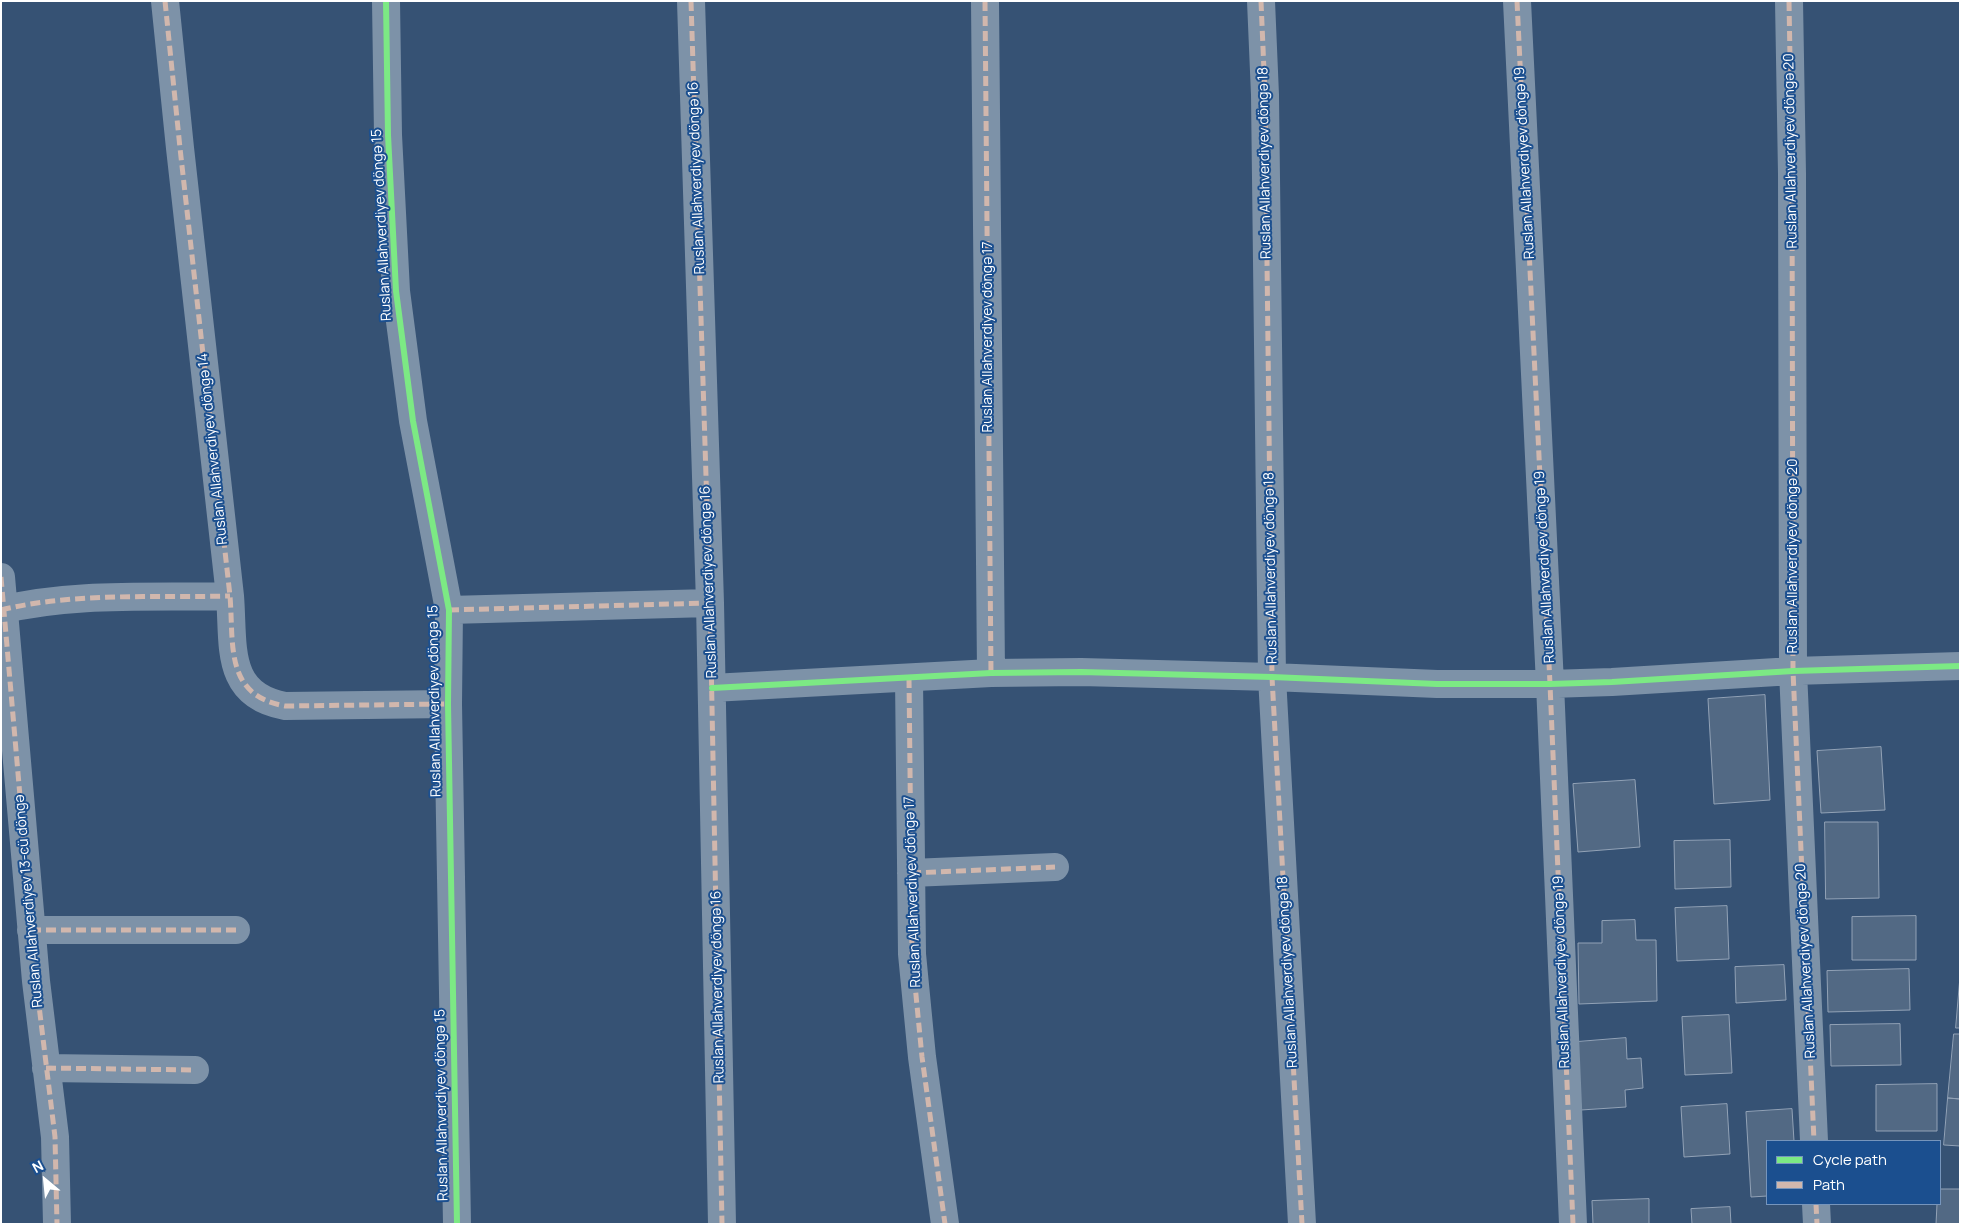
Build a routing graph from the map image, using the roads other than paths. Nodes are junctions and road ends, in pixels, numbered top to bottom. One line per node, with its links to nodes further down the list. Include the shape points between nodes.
1 (165, 1): 9 (street, Ruslan Allahverdiyev döngə 14)
2 (386, 1): 12 (street, Ruslan Allahverdiyev döngə 15, via 388,136 396,292 413,421)
3 (691, 1): 10 (street, Ruslan Allahverdiyev döngə 16)
4 (985, 1): 15 (street, Ruslan Allahverdiyev döngə 17)
5 (1261, 1): 16 (street, Ruslan Allahverdiyev döngə 18)
6 (1517, 1): 18 (street, Ruslan Allahverdiyev döngə 19)
7 (1788, 1): 14 (street, Ruslan Allahverdiyev döngə 20, via 1792,174)
8 (1, 577): 11 (street, Ruslan Allahverdiyev 13-cü döngə)
9 (230, 596): 11 (street, via 42,601); 20 (street, Ruslan Allahverdiyev döngə 14, via 235,668 244,685 268,703 285,706)
10 (710, 603): 12 (street); 19 (street, Ruslan Allahverdiyev döngə 16)
11 (2, 610): 23 (street, Ruslan Allahverdiyev 13-cü döngə)
12 (449, 610): 20 (street, Ruslan Allahverdiyev döngə 15)
13 (1960, 666): 14 (street)
14 (1793, 671): 18 (street); 27 (street, Ruslan Allahverdiyev döngə 20)
15 (990, 673): 16 (street); 17 (street)
16 (1272, 677): 18 (street, via 1437,684); 33 (street, Ruslan Allahverdiyev döngə 18)
17 (909, 678): 19 (street); 22 (street, Ruslan Allahverdiyev döngə 17)
18 (1550, 684): 34 (street, Ruslan Allahverdiyev döngə 19)
19 (712, 688): 31 (street, Ruslan Allahverdiyev döngə 16)
20 (448, 704): 30 (street, Ruslan Allahverdiyev döngə 15)
21 (1055, 867): 22 (street)
22 (911, 873): 32 (street, Ruslan Allahverdiyev döngə 17, via 912,954 919,1028)
23 (31, 930): 24 (street); 25 (street, Ruslan Allahverdiyev 13-cü döngə)
24 (236, 930)
25 (46, 1068): 26 (street); 29 (street, Ruslan Allahverdiyev 13-cü döngə, via 55,1137)
26 (194, 1070)
27 (1814, 1140)
28 (1816, 1205): 35 (street)
29 (57, 1224)
30 (457, 1224)
31 (722, 1224)
32 (945, 1224)
33 (1302, 1224)
34 (1572, 1224)
35 (1817, 1224)

